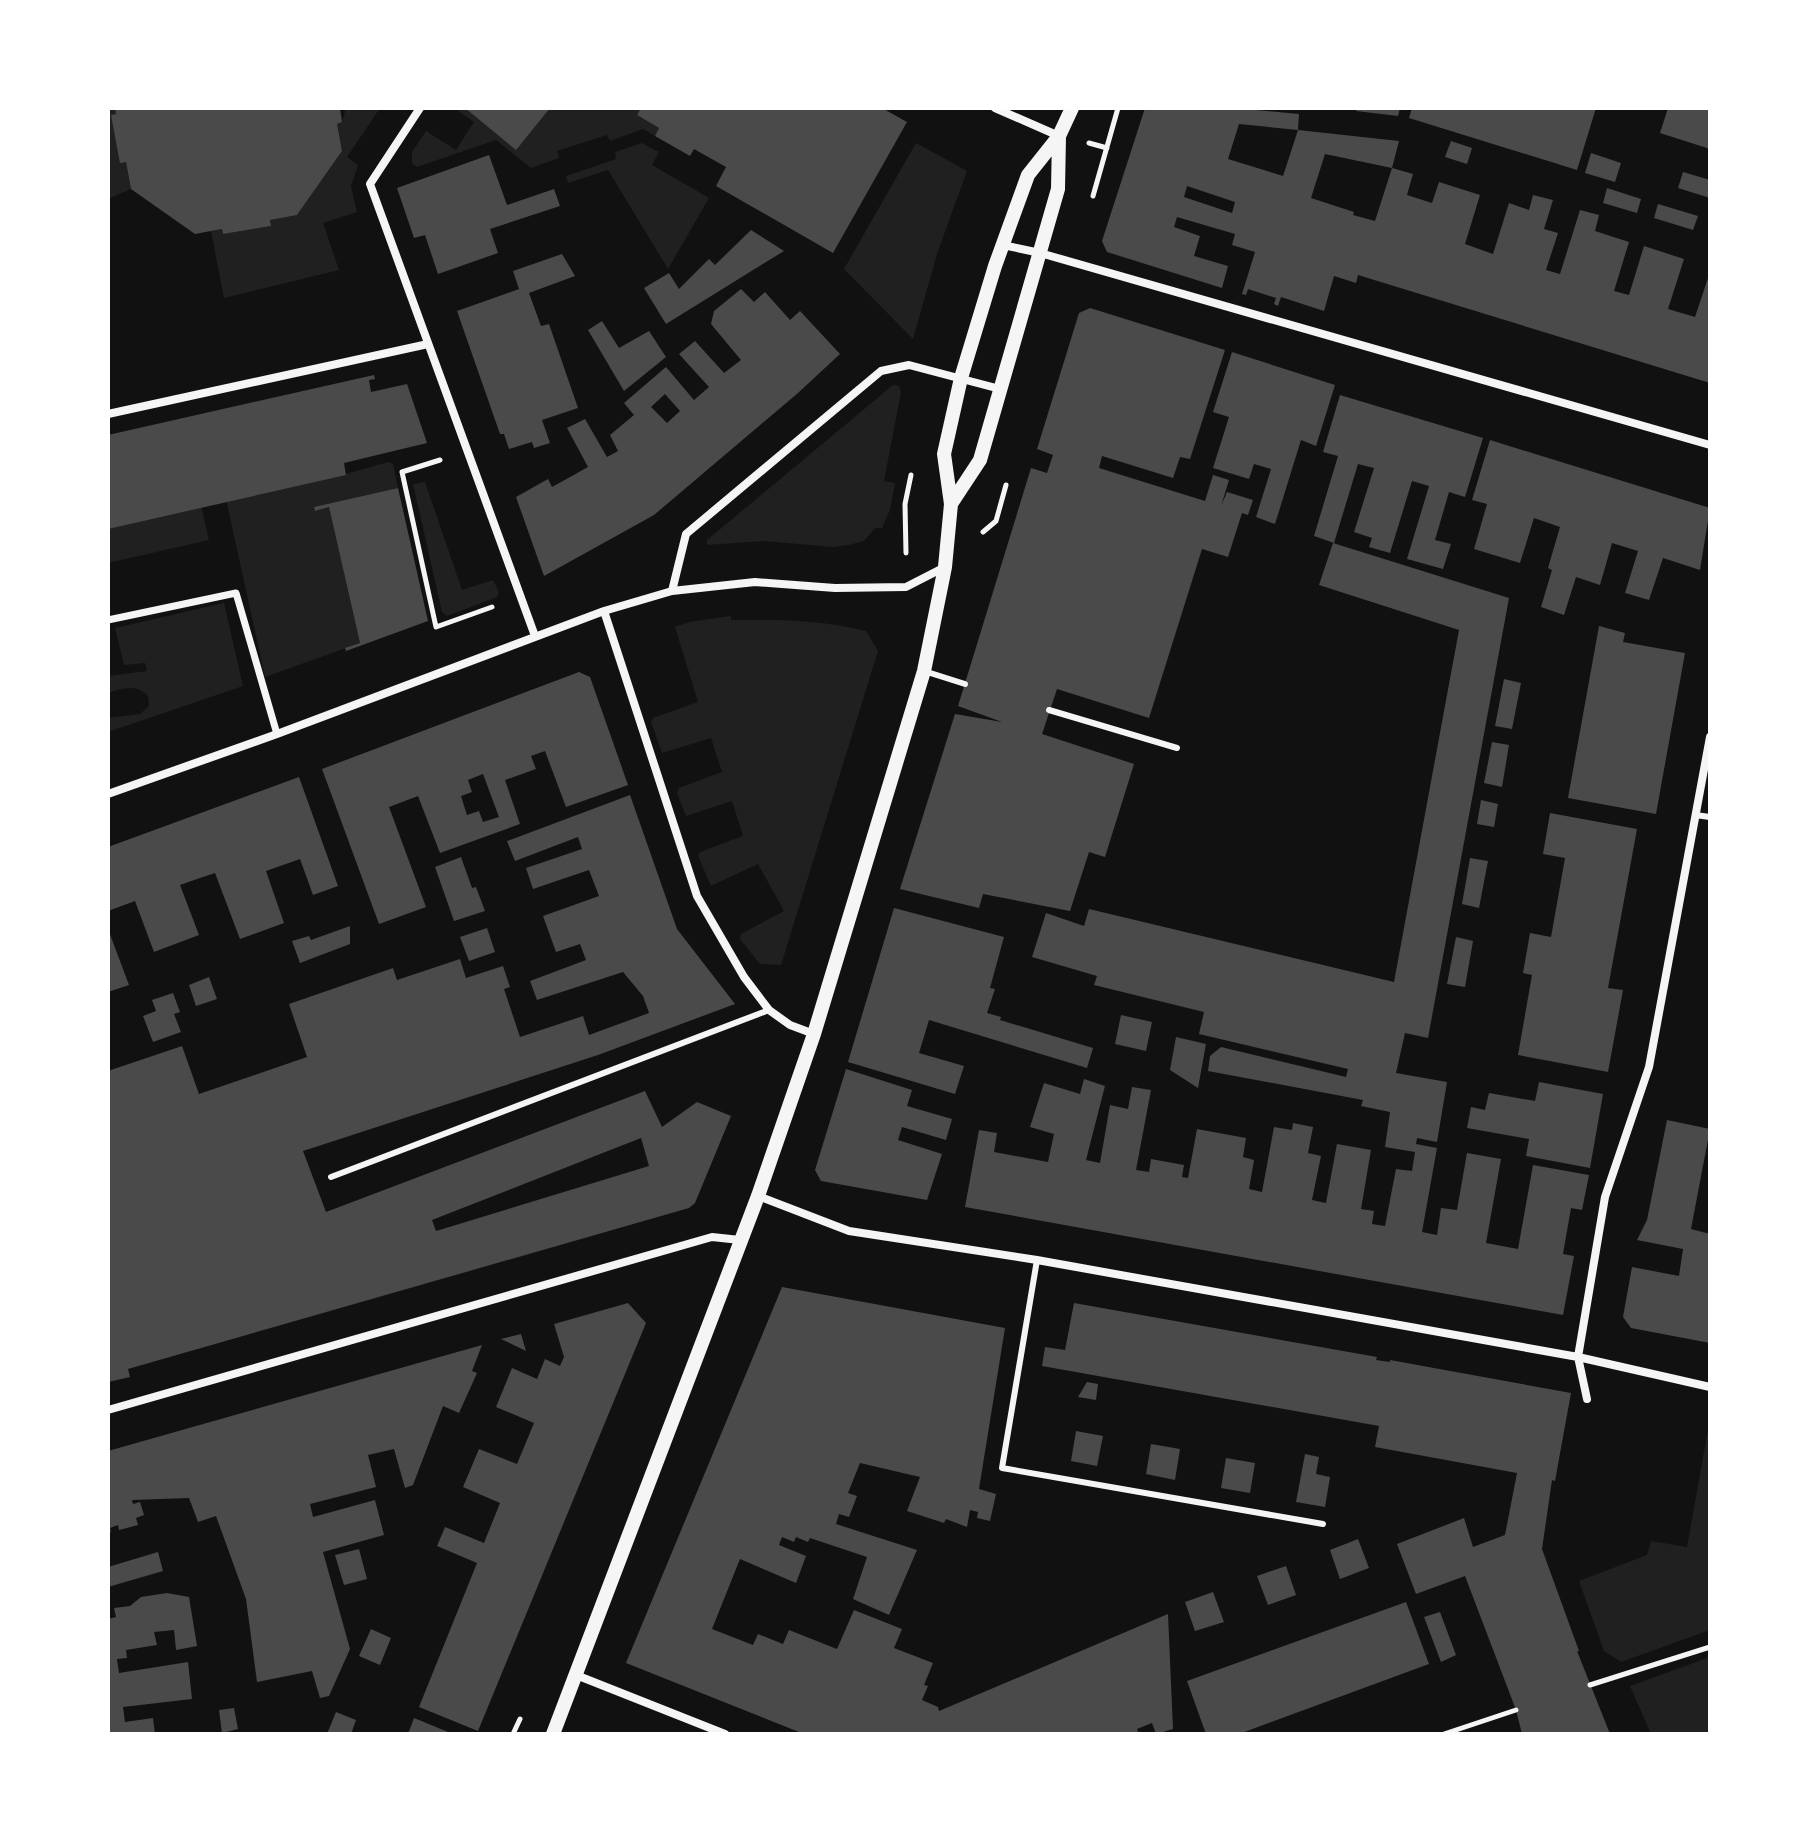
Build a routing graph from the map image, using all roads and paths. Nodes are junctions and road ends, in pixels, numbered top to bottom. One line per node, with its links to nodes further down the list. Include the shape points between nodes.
1 (420, 108): 9 (street, via 370,184)
2 (995, 108): 5 (street)
3 (1072, 108): 5 (street)
4 (1118, 108): 6 (path)
5 (1059, 136): 7 (street, via 1028,175); 8 (street, via 1058,189)
6 (1107, 148)
7 (1003, 245): 8 (street); 10 (street)
8 (1040, 253): 11 (street); 13 (street)
9 (428, 344): 12 (street); 14 (street)
10 (961, 378): 11 (street); 16 (street, via 944,454); 19 (street, via 909,365 881,371 686,534)
11 (1000, 389): 16 (street, via 980,460)
12 (108, 414)
13 (1710, 445)
14 (467, 451): 20 (street); 20 (path, via 402,472 436,627)
15 (911, 474): 18 (path, via 905,504)
16 (951, 504): 17 (street)
17 (945, 567): 18 (street); 24 (street)
18 (906, 587): 19 (street, via 755,582)
19 (672, 591): 21 (street)
20 (520, 597): 23 (street)
21 (604, 611): 23 (street); 33 (street, via 697,896)
22 (108, 620): 27 (street, via 236,593)
23 (535, 636): 27 (street)
24 (924, 671): 25 (lane); 34 (street)
25 (965, 684)
26 (1049, 710): 29 (lane)
27 (277, 734): 30 (street)
28 (1710, 737): 31 (street)
29 (1177, 748)
30 (108, 794)
31 (1695, 815): 32 (lane); 39 (street, via 1649,1067 1605,1197)
32 (1710, 817)
33 (769, 1010): 34 (street); 35 (lane)
34 (814, 1034): 36 (street)
35 (331, 1177)
36 (758, 1196): 37 (street); 38 (street, via 849,1231)
37 (740, 1240): 42 (street, via 712,1237); 45 (street)
38 (1037, 1260): 39 (street); 43 (lane, via 1002,1468)
39 (1578, 1357): 40 (street); 41 (street)
40 (1710, 1387)
41 (1587, 1399)
42 (108, 1410)
43 (1323, 1524)
44 (1710, 1647): 46 (path)
45 (576, 1675): 50 (street); 51 (street)
46 (1590, 1685)
47 (526, 1705): 49 (path)
48 (1516, 1710): 52 (path)
49 (513, 1734)
50 (553, 1734)
51 (725, 1734)
52 (1444, 1734)

